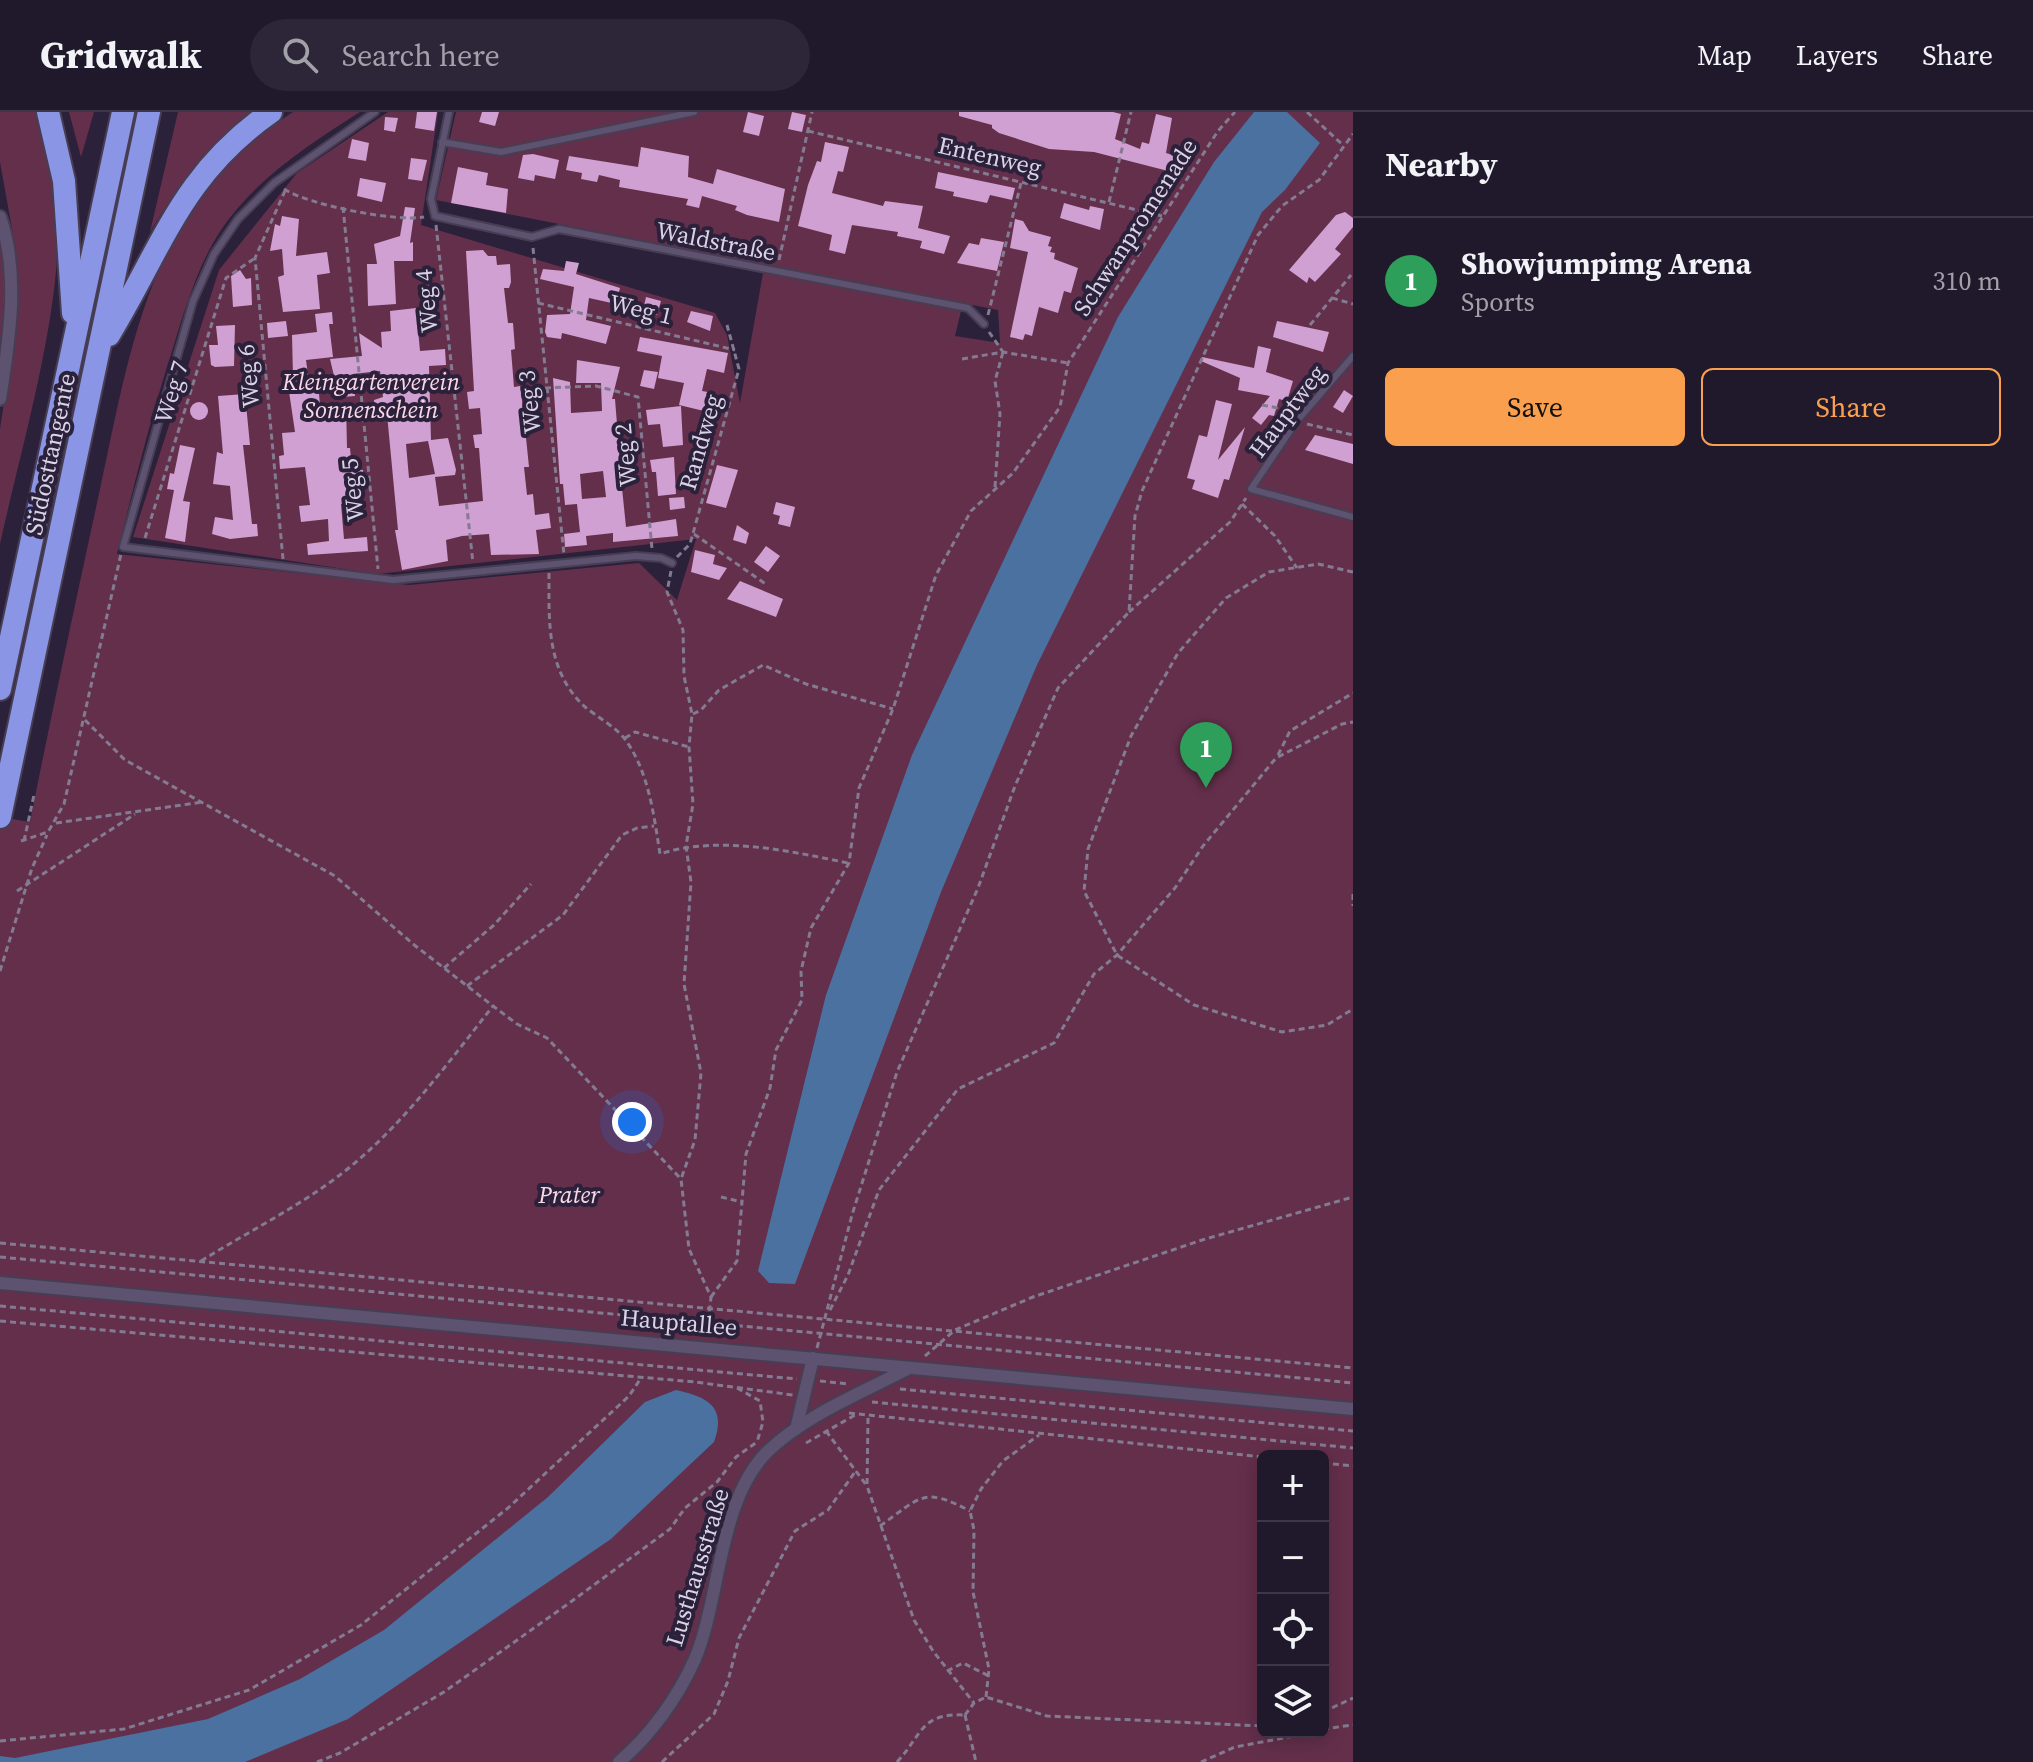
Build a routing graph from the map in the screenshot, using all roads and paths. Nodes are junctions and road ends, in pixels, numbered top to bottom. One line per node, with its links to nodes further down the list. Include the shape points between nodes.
1 (48, 112): 34 (highway, via 64,181)
2 (123, 112): 34 (highway, Südosttangente)
3 (149, 112): 35 (highway, Südosttangente)
4 (271, 112): 35 (highway, via 227,147 184,197)
5 (375, 112): 17 (lane)
6 (449, 112): 14 (lane)
7 (694, 112): 14 (lane, via 501,152)
8 (812, 112): 12 (path)
9 (1131, 112): 19 (path)
10 (1235, 112): 22 (path, Schwanpromenade)
11 (1307, 112): 15 (path)
12 (808, 131): 16 (path, Entenweg); 26 (path)
13 (1353, 134): 15 (path)
14 (442, 142): 21 (lane, via 431,199)
15 (1343, 145): 64 (path, via 1319,180 1282,206 1258,235 1206,343 1142,491 1135,516)
16 (1021, 181): 19 (path, Entenweg); 31 (path)
17 (274, 183): 18 (path); 52 (lane, via 238,219 214,254 193,301)
18 (285, 190): 20 (path); 25 (path, Weg 6)
19 (1109, 202): 22 (path, Entenweg)
20 (343, 207): 21 (path, via 412,219); 62 (path, Weg 5)
21 (435, 216): 24 (lane, Waldstraße); 61 (path, Weg 4)
22 (1164, 216): 40 (path, Schwanpromenade)
23 (0, 217): 42 (street, via 11,280)
24 (532, 237): 26 (lane, Waldstraße, via 559,229); 29 (path, Weg 3)
25 (255, 258): 53 (path, Weg 7, via 226,278); 58 (path, Weg 6)
26 (775, 271): 31 (lane, Waldstraße, via 968,308)
27 (1351, 275): 28 (path)
28 (1332, 298): 30 (path); 33 (path)
29 (538, 303): 36 (path, Weg 1); 41 (path, Weg 3)
30 (1353, 304)
31 (984, 324): 37 (path)
32 (727, 325): 36 (path, Randweg)
33 (1310, 325)
34 (75, 338): 65 (highway, Südosttangente)
35 (100, 349): 76 (highway, Südosttangente)
36 (735, 350): 51 (path, Randweg, via 739,369)
37 (1003, 352): 39 (path); 40 (path); 47 (path, via 995,381 1000,414)
38 (1353, 356): 44 (lane, Hauptweg)
39 (962, 359)
40 (1068, 363): 47 (path, via 1060,407 1013,473)
41 (545, 388): 54 (path, Weg 2, via 596,386 638,397); 55 (path, Weg 3)
42 (0, 399)
43 (1262, 405): 44 (path)
44 (1306, 410): 45 (lane, Hauptweg)
45 (1296, 422): 46 (path); 48 (lane, Hauptweg)
46 (1353, 435)
47 (995, 488): 67 (path, via 971,511 936,575)
48 (1251, 489): 49 (path); 50 (lane)
49 (1242, 504): 59 (path, via 1275,536); 64 (path, via 1230,522)
50 (1353, 517)
51 (693, 533): 56 (path, Randweg); 63 (path)
52 (123, 547): 53 (lane); 69 (path)
53 (139, 549): 58 (lane)
54 (652, 557): 55 (lane); 56 (lane)
55 (565, 563): 57 (lane)
56 (672, 563): 68 (path, via 667,592 683,630)
57 (549, 565): 61 (lane); 71 (path, via 554,660 572,694)
58 (283, 567): 62 (lane)
59 (1297, 568): 60 (path, via 1318,564); 88 (path, via 1269,572 1226,598 1178,653 1131,736 1088,849 1084,891)
60 (1353, 572)
61 (474, 573): 62 (lane)
62 (379, 579)
63 (767, 585)
64 (1129, 612): 105 (path, via 1058,688 1015,786 978,888 897,1072)
65 (0, 689)
66 (1353, 693): 73 (path, via 1290,731)
67 (893, 709): 68 (path, via 806,684 763,665 719,690); 82 (path, via 859,788)
68 (692, 714): 72 (path)
69 (85, 720): 75 (path, via 125,760); 78 (path)
70 (1353, 722): 73 (path)
71 (625, 738): 72 (path, via 635,732); 79 (path, via 648,789)
72 (689, 747): 81 (path, via 693,804)
73 (1276, 758): 88 (path)
74 (34, 795): 80 (path, via 22,841)
75 (203, 802): 77 (path); 89 (path, via 335,876)
76 (1, 812)
77 (138, 812): 78 (path); 84 (path)
78 (55, 823): 80 (path)
79 (656, 825): 81 (path, via 660,854); 91 (path, via 622,835 563,915)
80 (48, 832): 84 (path)
81 (686, 846): 82 (path, via 795,852); 94 (path, via 691,882 684,984 701,1073 695,1140)
82 (849, 863): 97 (path, via 811,928 801,971 802,1000 776,1050 770,1088 746,1154)
83 (531, 884): 89 (path)
84 (26, 885): 85 (path); 90 (path)
85 (17, 891)
86 (1353, 894): 87 (path)
87 (1353, 906)
88 (1117, 955): 93 (path, via 1194,1005 1282,1032 1327,1025); 105 (path, via 1094,974 1054,1043 958,1089 879,1190)
89 (444, 968): 91 (path)
90 (0, 971)
91 (467, 986): 92 (path)
92 (493, 1006): 94 (path, via 547,1038); 100 (path, via 441,1073 357,1161 294,1208)
93 (1353, 1009)
94 (681, 1179): 102 (path, via 689,1249)
95 (721, 1197): 97 (path)
96 (1353, 1197): 108 (path, via 1174,1249)
97 (742, 1202): 102 (path, via 737,1261)
98 (0, 1243): 100 (path)
99 (0, 1257): 107 (path)
100 (201, 1261): 104 (path)
101 (0, 1283): 111 (street, Hauptallee)
102 (711, 1297): 104 (path)
103 (0, 1306): 116 (path)
104 (710, 1308): 105 (path); 107 (path)
105 (827, 1317): 108 (path); 109 (path)
106 (0, 1321): 115 (path)
107 (709, 1321): 109 (path); 111 (path)
108 (955, 1330): 110 (path); 114 (path)
109 (824, 1332): 110 (path); 112 (path)
110 (941, 1343): 113 (path); 117 (path)
111 (705, 1347): 112 (street, Hauptallee)
112 (813, 1358): 113 (street, Hauptallee); 116 (street)
113 (909, 1368): 118 (street, Lusthausstraße); 123 (street, Hauptallee)
114 (1353, 1368)
115 (641, 1378): 119 (path); 151 (path, via 629,1396 496,1518 361,1625 249,1690 124,1729)
116 (808, 1380): 118 (path); 120 (street)
117 (1353, 1383)
118 (874, 1386): 121 (street, Lusthausstraße); 128 (path)
119 (735, 1387): 120 (path); 130 (path, via 760,1401 763,1422)
120 (804, 1396): 126 (street)
121 (850, 1400): 122 (street, Lusthausstraße); 132 (path)
122 (835, 1408): 124 (path); 126 (street, Lusthausstraße)
123 (1353, 1409)
124 (855, 1415): 125 (path); 127 (path)
125 (868, 1417): 129 (path); 137 (path)
126 (796, 1429): 130 (path); 153 (street, Lusthausstraße, via 748,1477 695,1658 658,1722)
127 (826, 1431): 131 (path); 136 (path)
128 (1353, 1431)
129 (1039, 1434): 133 (path); 138 (path, via 1003,1461)
130 (757, 1442): 152 (path, via 685,1508 670,1529 572,1601 444,1692)
131 (806, 1443)
132 (1353, 1448)
133 (1257, 1456)
134 (1329, 1464): 135 (path)
135 (1353, 1466)
136 (855, 1472): 137 (path); 154 (path, via 828,1510 795,1531 739,1638 714,1714)
137 (867, 1486): 139 (path)
138 (970, 1511): 139 (path, via 943,1497 921,1497); 141 (path, via 973,1592)
139 (880, 1526): 140 (path, via 914,1620)
140 (947, 1671): 141 (path, via 963,1663); 144 (path)
141 (989, 1676): 142 (path)
142 (986, 1697): 144 (path); 148 (path, via 1047,1716)
143 (1353, 1698): 145 (path)
144 (974, 1703): 146 (path)
145 (1329, 1709)
146 (965, 1715): 155 (path, via 927,1721); 156 (path)
147 (1353, 1725): 149 (path)
148 (1257, 1726)
149 (1329, 1729)
150 (1284, 1738): 157 (path, via 1235,1747)
151 (0, 1741)
152 (317, 1762)
153 (619, 1762)
154 (662, 1762)
155 (897, 1762)
156 (976, 1762)
157 (1201, 1762)

